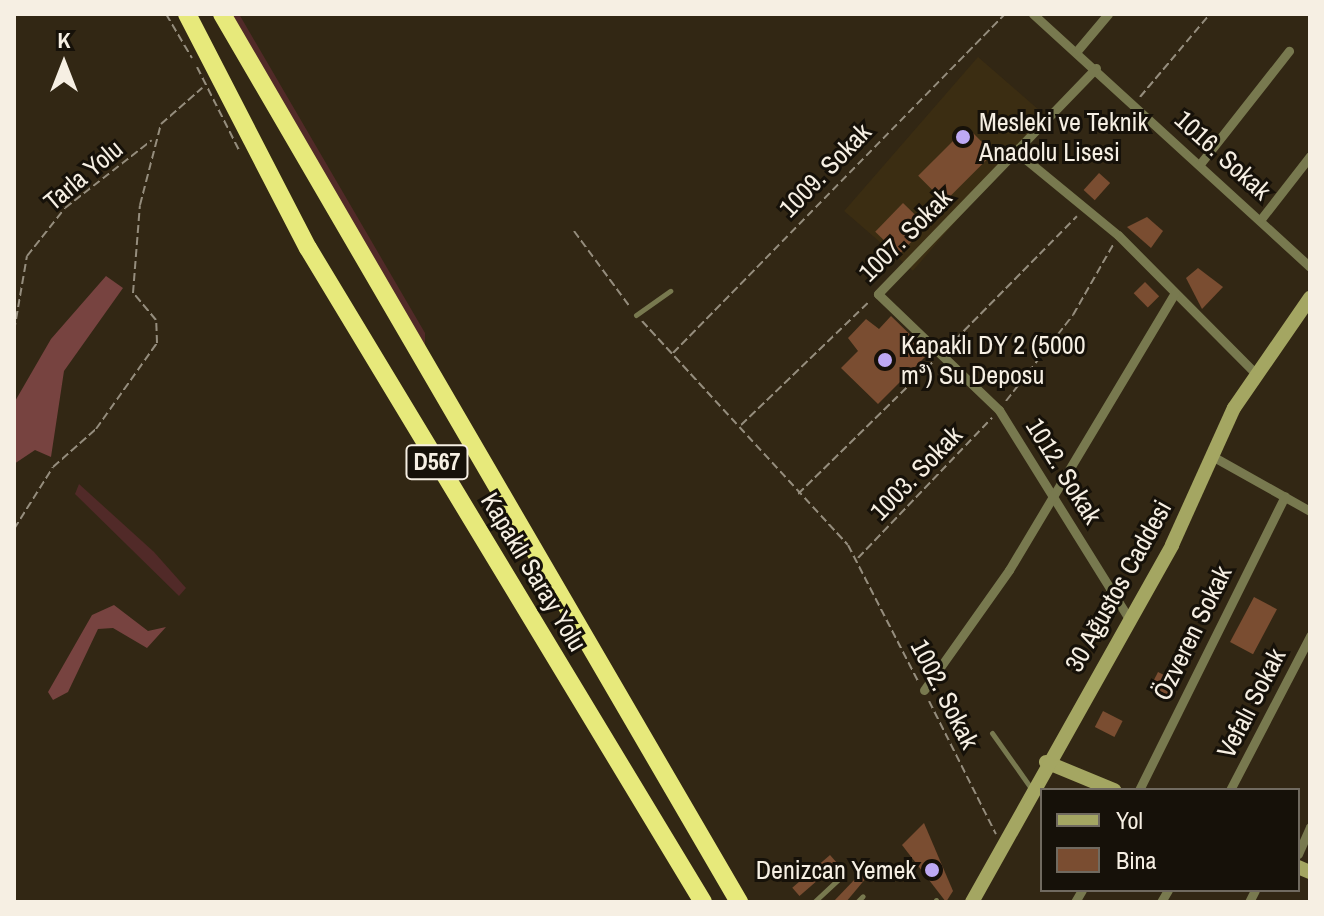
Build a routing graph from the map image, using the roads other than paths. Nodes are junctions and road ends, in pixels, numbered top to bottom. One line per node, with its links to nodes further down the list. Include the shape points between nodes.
1 (187, 14): 37 (highway, Kapaklı Saray Yolu / D567, via 308,248)
2 (222, 14): 38 (highway, Kapaklı Saray Yolu / D567, via 344,235)
3 (1033, 14): 6 (street, 1016. Sokak)
4 (1108, 14): 6 (street)
5 (1289, 51): 10 (street)
6 (1076, 52): 7 (street, 1016. Sokak)
7 (1096, 68): 8 (street, 1007. Sokak); 10 (street, 1016. Sokak)
8 (1018, 153): 14 (street, via 1118,235); 15 (street, 1007. Sokak)
9 (1310, 156): 11 (street)
10 (1200, 164): 11 (street, 1016. Sokak)
11 (1261, 219): 12 (street, 1016. Sokak)
12 (1310, 267)
13 (670, 291): 17 (lane)
14 (1175, 293): 18 (street); 20 (street)
15 (878, 294): 20 (street, 1012. Sokak, via 999,410)
16 (1307, 307): 18 (street, 30 Ağustos Caddesi)
17 (636, 315)
18 (1254, 372): 19 (street, 30 Ağustos Caddesi)
19 (1212, 456): 21 (street); 23 (street, 30 Ağustos Caddesi)
20 (1056, 493): 23 (street, 1012. Sokak); 25 (street)
21 (1285, 496): 22 (street); 29 (street, Özveren Sokak)
22 (1310, 511)
23 (1128, 617): 27 (street, 30 Ağustos Caddesi)
24 (1310, 636): 30 (street, Vefalı Sokak)
25 (924, 690)
26 (992, 733): 31 (lane)
27 (1046, 762): 28 (street); 31 (street, 30 Ağustos Caddesi)
28 (1109, 788)
29 (1140, 788)
30 (1231, 788)
31 (1032, 789): 36 (street, 30 Ağustos Caddesi)
32 (1310, 827): 33 (street)
33 (1300, 850)
34 (842, 876): 39 (lane)
35 (863, 896): 40 (lane)
36 (974, 901)
37 (703, 902)
38 (739, 902)
39 (814, 902)
40 (857, 902)

